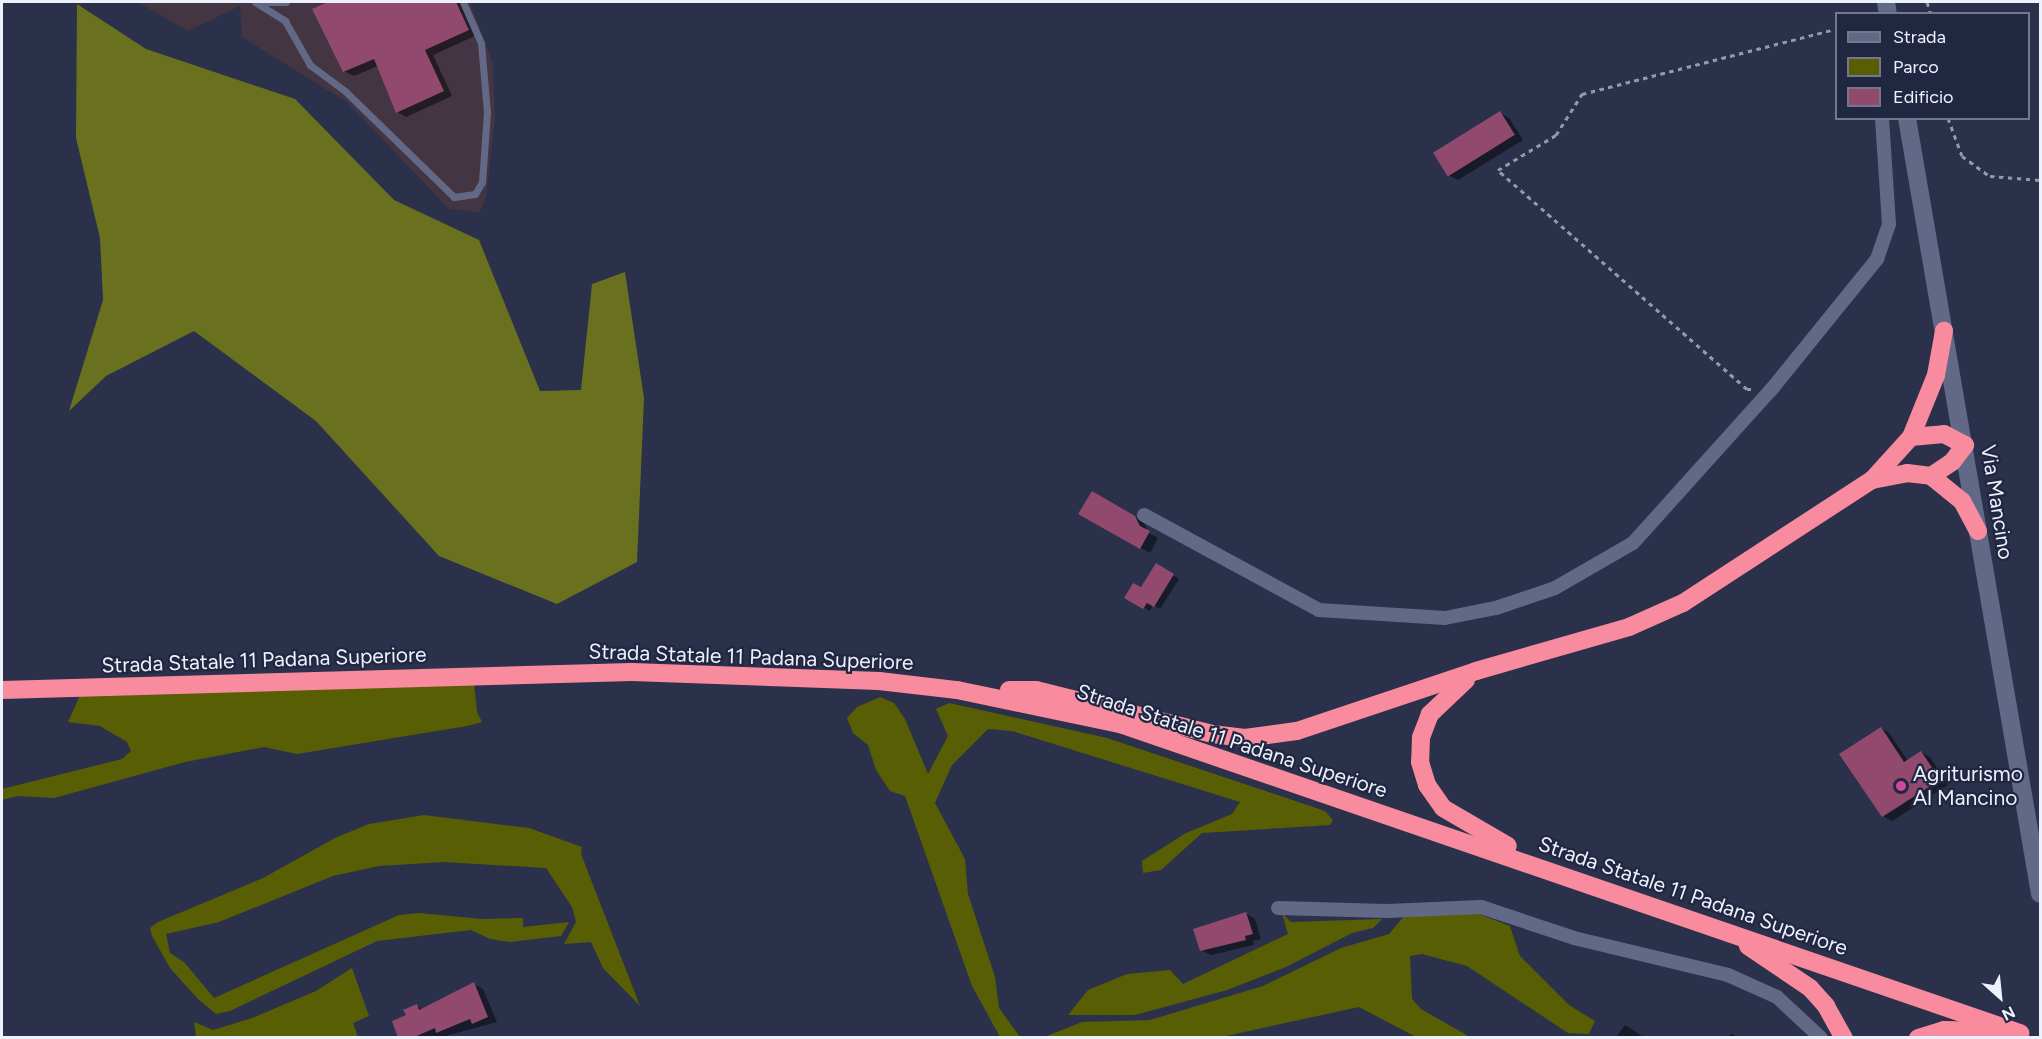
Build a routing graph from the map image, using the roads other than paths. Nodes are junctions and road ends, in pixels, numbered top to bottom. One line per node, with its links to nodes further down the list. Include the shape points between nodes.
1 (256, 2): 2 (lane); 3 (lane, via 285,21 310,65 345,92 454,197 475,194 482,182 488,112 481,43)
2 (286, 2)
3 (463, 2)
4 (1882, 120): 11 (street, via 1888,224 1878,259 1771,390 1633,543 1554,588 1496,608 1445,618 1319,610)
5 (1907, 120): 6 (main road, Via Mancino)
6 (1944, 331): 7 (highway, via 1936,375); 8 (main road, Via Mancino)
7 (1911, 437): 8 (highway, via 1944,434); 10 (highway)
8 (1965, 445): 9 (highway, via 1952,462); 12 (main road, Via Mancino)
9 (1930, 476): 10 (highway, via 1906,473); 12 (highway, via 1962,501)
10 (1872, 480): 13 (highway, via 1711,586 1654,617 1603,637)
11 (1144, 515)
12 (1978, 531): 17 (main road, Via Mancino)
13 (1476, 671): 15 (highway, via 1297,731 1245,738 1212,734 1036,690); 16 (highway, via 1430,714 1421,737 1420,762 1427,785 1443,808 1468,826)
14 (2, 690): 15 (highway, Strada Statale 11 Padana Superiore, via 632,672 879,681)
15 (957, 690): 16 (highway, Strada Statale 11 Padana Superiore, via 1120,724)
16 (1561, 874): 19 (highway, Strada Statale 11 Padana Superiore)
17 (2040, 894)
18 (1278, 908): 20 (street, via 1386,911 1481,907 1574,938 1728,975 1777,997)
19 (1718, 928): 21 (highway, via 1810,987); 22 (highway, Strada Statale 11 Padana Superiore, via 2020,1033 1944,1030)
20 (1821, 1038)
21 (1844, 1038)
22 (1918, 1038)

